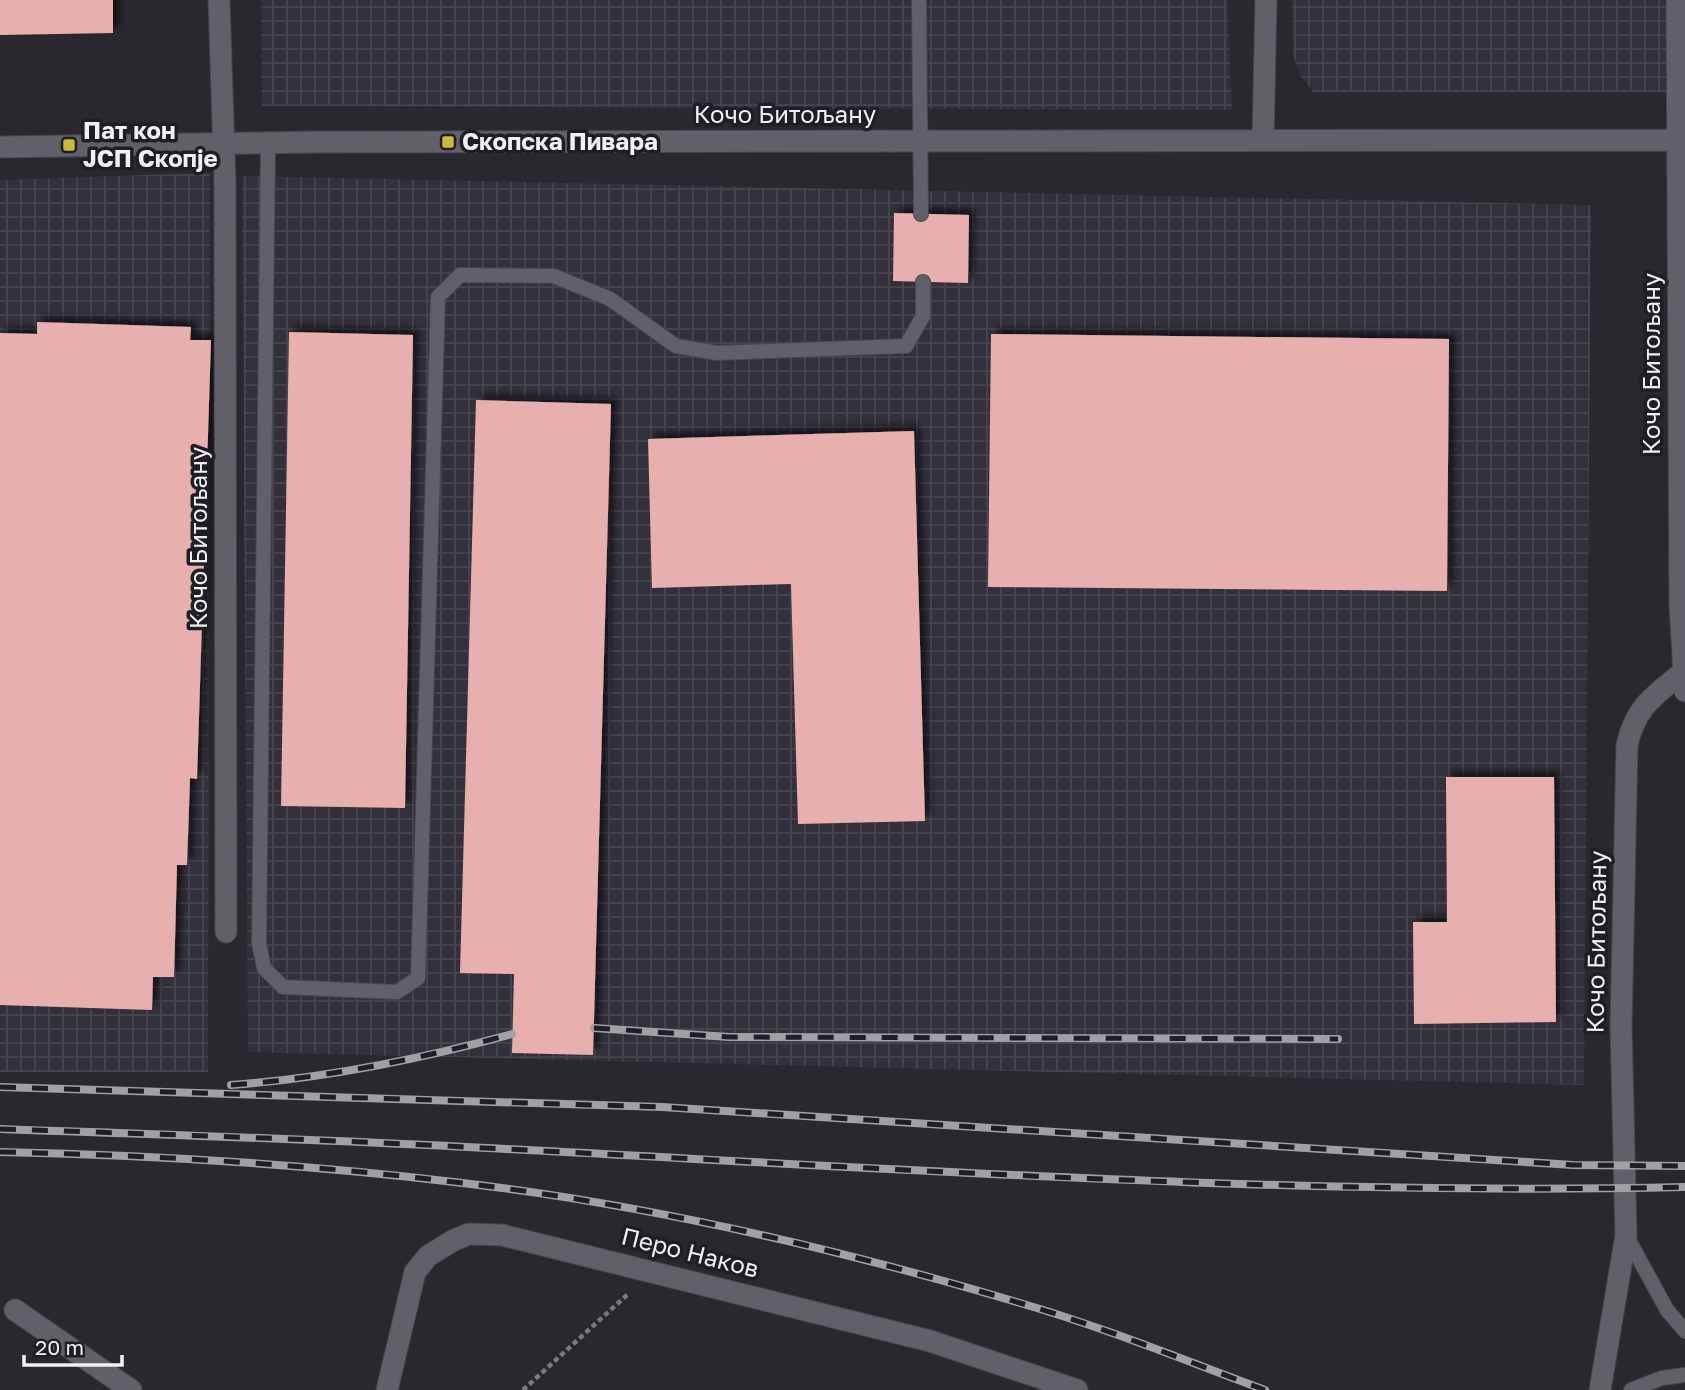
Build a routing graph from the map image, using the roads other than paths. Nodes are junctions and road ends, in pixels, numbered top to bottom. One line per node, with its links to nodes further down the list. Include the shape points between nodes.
1 (219, 0): 8 (street, Кочо Битољану)
2 (919, 0): 7 (lane)
3 (1266, 0): 5 (street)
4 (1677, 0): 6 (street, Кочо Битољану)
5 (1263, 140): 6 (street, Кочо Битољану); 7 (street, Кочо Битољану)
6 (1681, 140): 13 (street, Кочо Битољану)
7 (920, 141): 9 (street, Кочо Битољану); 11 (lane)
8 (223, 143): 9 (street, Кочо Битољану); 10 (street, Кочо Битољану); 14 (street, Кочо Битољану)
9 (268, 143): 12 (lane, via 259,943 264,968 283,987 397,992 418,978 438,297 460,275 554,276 610,299 676,346 717,352 794,350 906,346 923,316)
10 (0, 147)
11 (921, 214)
12 (923, 282)
13 (1684, 682): 15 (street, Кочо Битољану, via 1642,707 1627,745 1621,1026)
14 (226, 932)
15 (1626, 1235): 17 (lane, via 1667,1310); 22 (street, Кочо Битољану)
16 (15, 1310): 19 (street)
17 (1685, 1331)
18 (1685, 1375): 23 (lane)
19 (131, 1390)
20 (387, 1390): 21 (street, Перо Наков, via 415,1272 428,1255 468,1234 502,1235 930,1341)
21 (1077, 1390)
22 (1600, 1390)
23 (1631, 1390)

